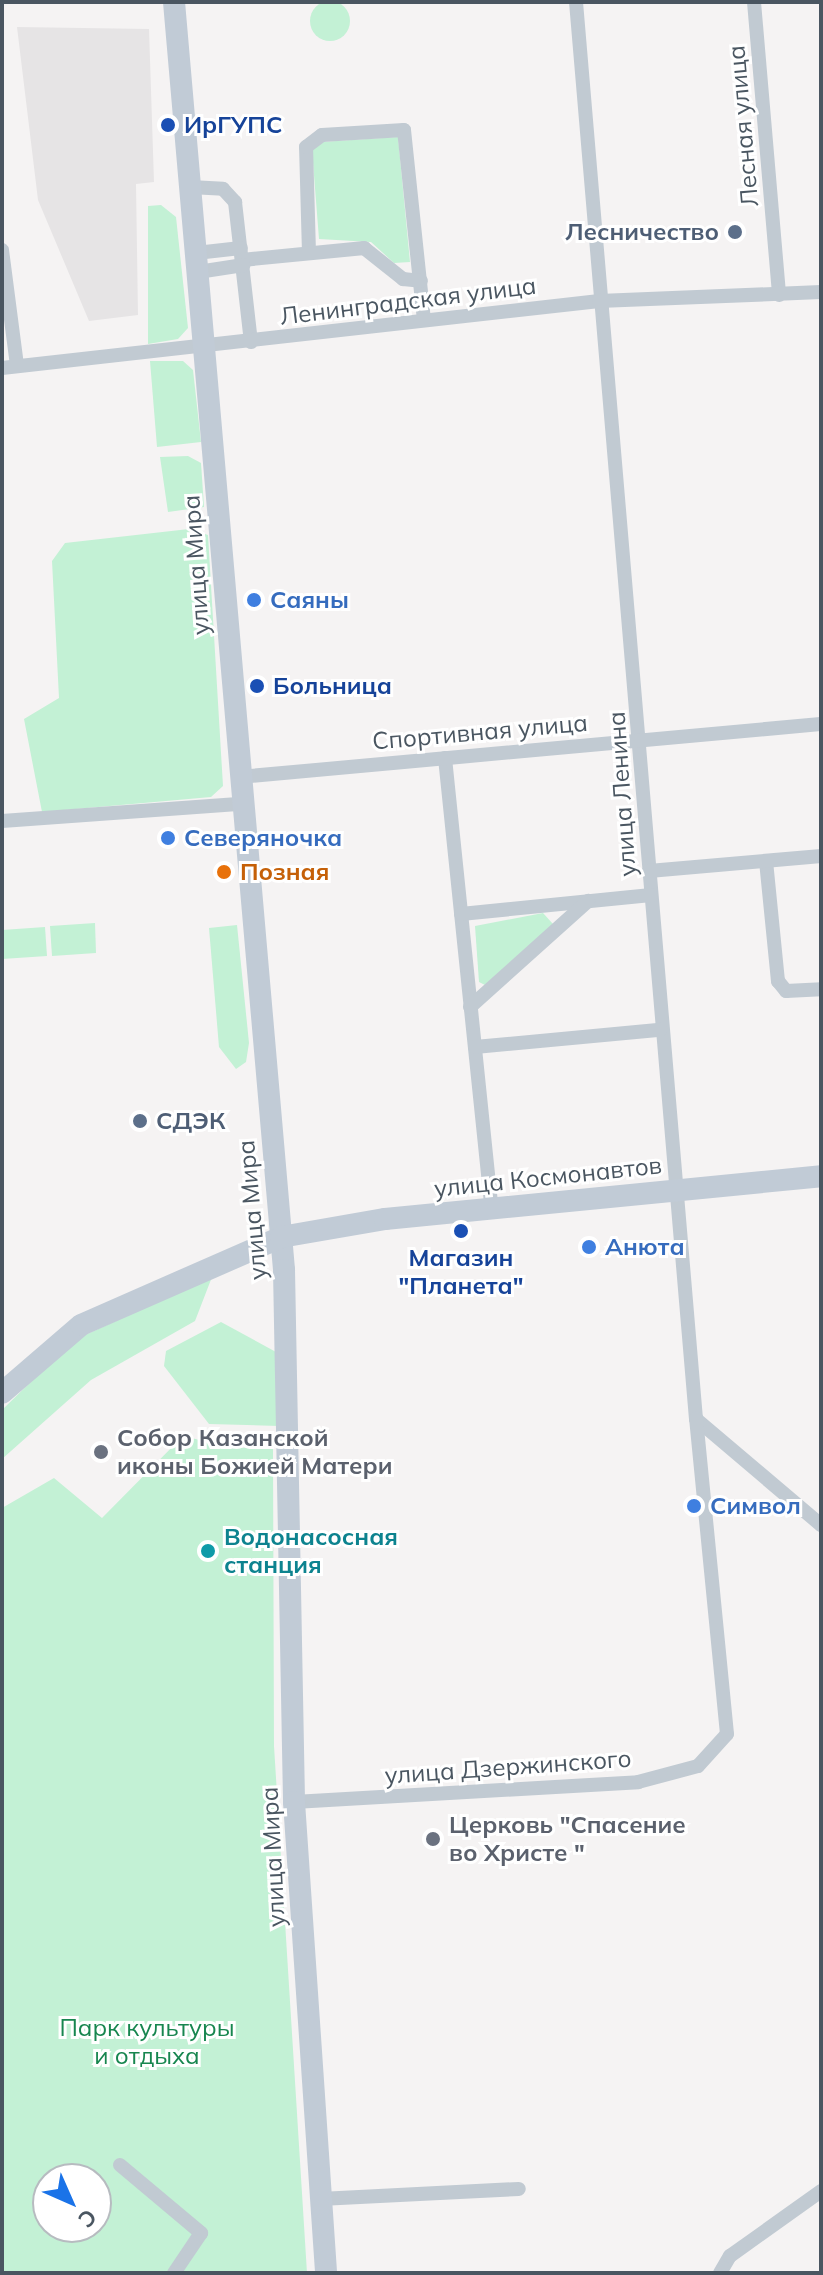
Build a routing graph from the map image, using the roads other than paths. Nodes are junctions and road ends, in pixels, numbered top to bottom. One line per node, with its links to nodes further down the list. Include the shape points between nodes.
1 (174, 2): 4 (street, улица Мира)
2 (576, 2): 12 (street, улица Ленина)
3 (754, 2): 11 (street, Лесная улица)
4 (190, 187): 7 (street, via 229,192); 8 (street, улица Мира)
5 (2, 250): 16 (street)
6 (309, 253): 7 (street); 9 (street, via 364,248 403,279); 9 (street, via 306,147 322,135 401,129 411,142)
7 (242, 258): 8 (street); 14 (street)
8 (197, 263): 15 (street, улица Мира)
9 (421, 281): 13 (street)
10 (821, 292): 11 (street, Ленинградская улица)
11 (779, 295): 12 (street, Ленинградская улица)
12 (599, 301): 13 (street, Ленинградская улица); 18 (street, улица Ленина)
13 (424, 320): 14 (street, Ленинградская улица)
14 (251, 342): 15 (street, Ленинградская улица)
15 (204, 348): 16 (street, Ленинградская улица); 20 (street, улица Мира)
16 (10, 367)
17 (821, 724): 18 (street, Спортивная улица)
18 (640, 739): 19 (street, Спортивная улица); 25 (street, улица Ленина)
19 (445, 758): 20 (street, Спортивная улица); 28 (street)
20 (239, 777): 21 (street, улица Мира)
21 (241, 804): 22 (street); 36 (street, улица Мира)
22 (2, 821)
23 (821, 856): 24 (street)
24 (766, 861): 25 (street); 29 (street, via 778,981 786,991)
25 (649, 871): 26 (street, улица Ленина)
26 (651, 895): 27 (street); 31 (street, улица Ленина)
27 (588, 901): 28 (street); 30 (street)
28 (461, 914): 30 (street)
29 (821, 989)
30 (470, 1007): 32 (street)
31 (660, 1030): 32 (street); 34 (street, улица Ленина)
32 (475, 1047): 35 (street)
33 (821, 1176): 34 (street, улица Космонавтов)
34 (675, 1190): 35 (street, улица Космонавтов); 38 (street, улица Ленина)
35 (492, 1211): 36 (street, улица Космонавтов)
36 (281, 1237): 37 (street, улица Космонавтов, via 81,1325); 40 (street, улица Мира)
37 (2, 1393)
38 (696, 1419): 39 (street); 40 (street, улица Дзержинского, via 727,1734 698,1766 638,1782)
39 (821, 1525)
40 (294, 1802): 44 (street, улица Мира)
41 (120, 2165): 45 (street, via 201,2233)
42 (519, 2189): 44 (street)
43 (821, 2191): 47 (street, via 730,2256)
44 (320, 2199): 46 (street, улица Мира)
45 (174, 2273)
46 (326, 2273)
47 (720, 2273)

